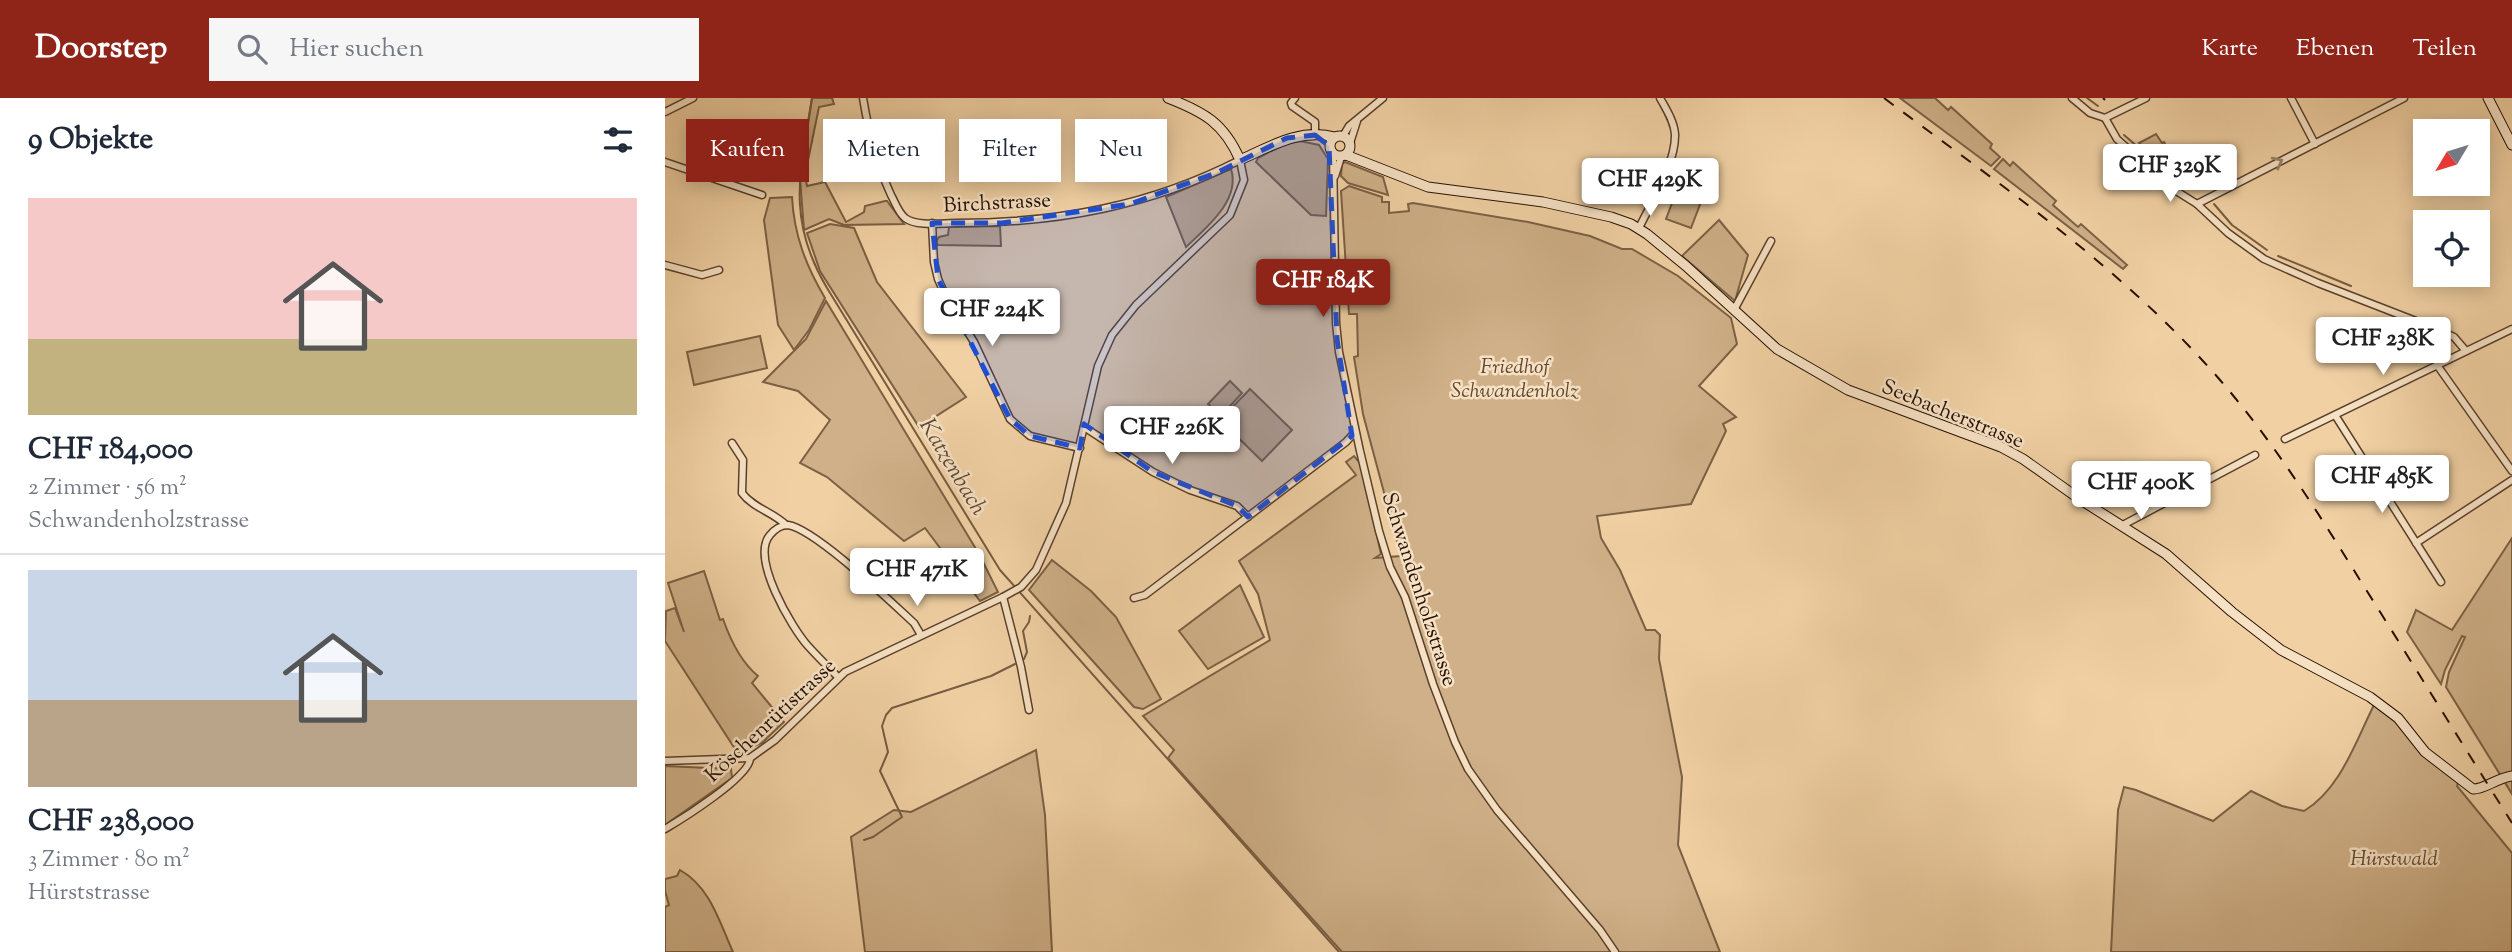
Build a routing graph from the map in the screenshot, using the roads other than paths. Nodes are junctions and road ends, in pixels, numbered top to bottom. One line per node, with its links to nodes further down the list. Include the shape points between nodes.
1 (692, 98): 12 (street)
2 (863, 98): 22 (street, Birchstrasse, via 873,150 900,213 913,222)
3 (1168, 98): 18 (street, via 1212,119)
4 (1295, 98): 14 (street, via 1292,106 1315,122)
5 (1383, 98): 17 (street, via 1357,119)
6 (1660, 98): 23 (street, via 1675,133 1672,153)
7 (2072, 98): 13 (street)
8 (2146, 98): 13 (street)
9 (2291, 98): 15 (street)
10 (2405, 98): 15 (street)
11 (2488, 98): 16 (street)
12 (666, 110)
13 (2105, 118): 21 (street, via 2117,139)
14 (1315, 135): 17 (street, Seebacherstrasse, via 1322,134); 18 (street, Seebacherstrasse, via 1287,138)
15 (2315, 144): 21 (street, one-way to 15)
16 (2512, 145)
17 (1341, 147): 23 (street, Seebacherstrasse, via 1428,187 1543,202); 33 (street, Schwandenholzstrasse, via 1334,182 1337,339)
18 (1240, 160): 22 (street, Birchstrasse, via 1130,204 1002,223); 32 (street, Köschenrütistrasse, via 1244,180 1230,215 1136,305 1112,335 1098,366)
19 (665, 162): 20 (street)
20 (762, 194)
21 (2197, 204): 29 (street, via 2267,261 2439,330 2454,337)
22 (932, 223): 36 (street, via 937,279 974,342 1010,419 1030,436)
23 (1639, 228): 27 (street, Seebacherstrasse)
24 (1771, 241): 27 (street)
25 (665, 265): 26 (street, via 702,275)
26 (719, 270)
27 (1733, 310): 42 (street, Seebacherstrasse, via 1777,349 1848,390 2001,447)
28 (2512, 329): 29 (street)
29 (2466, 351): 30 (street)
30 (2437, 365): 31 (street); 38 (street)
31 (2335, 415): 34 (street); 43 (street)
32 (1084, 427): 36 (street, Köschenrütistrasse); 40 (street, via 1153,472 1237,506)
33 (1355, 432): 40 (street); 54 (street, Schwandenholzstrasse, via 1390,567 1468,769)
34 (2285, 439)
35 (731, 443): 41 (street, via 743,460 742,493)
36 (1080, 448): 45 (street, Köschenrütistrasse, via 1066,503 1039,564 1021,587)
37 (2255, 455): 42 (street)
38 (2512, 471)
39 (2512, 480): 43 (street)
40 (1248, 517): 46 (street, via 1145,596)
41 (786, 525): 47 (street, via 818,540 914,623); 48 (street, via 765,542 773,583 798,632)
42 (2121, 526): 52 (street, Seebacherstrasse, via 2180,565 2281,650 2370,697 2398,718 2425,752 2473,789)
43 (2416, 543): 44 (street)
44 (2441, 582)
45 (1003, 597): 47 (street, Köschenrütistrasse); 49 (street)
46 (1134, 598)
47 (921, 635): 48 (street, Köschenrütistrasse)
48 (838, 677): 50 (street, Köschenrütistrasse, via 775,740)
49 (1029, 710)
50 (750, 758): 51 (street); 53 (street, Köschenrütistrasse, via 748,767 734,779)
51 (665, 761)
52 (2512, 776)
53 (665, 829)
54 (1615, 952)

